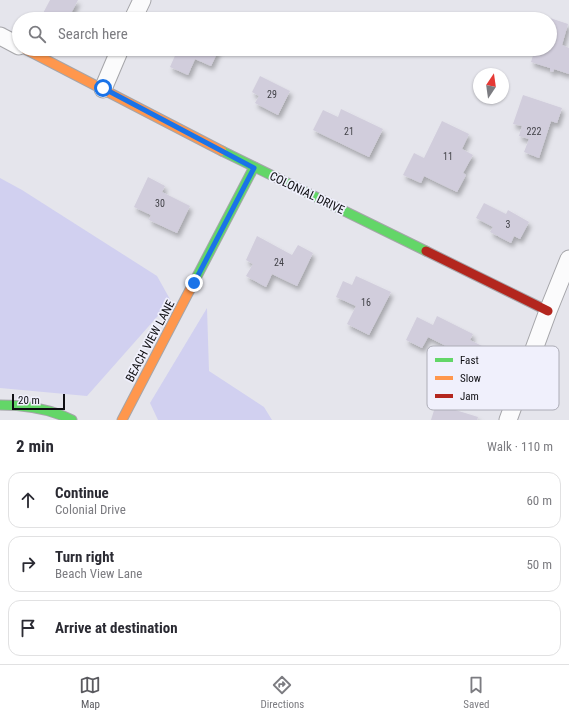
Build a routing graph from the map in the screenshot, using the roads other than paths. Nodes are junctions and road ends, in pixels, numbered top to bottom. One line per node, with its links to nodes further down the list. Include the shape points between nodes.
1 (142, 0): 2 (street)
2 (136, 12)
3 (0, 36): 4 (street)
4 (12, 42)
5 (39, 56): 7 (street, COLONIAL DRIVE)
6 (117, 56): 7 (street)
7 (103, 88): 8 (street, COLONIAL DRIVE)
8 (254, 168): 10 (street, COLONIAL DRIVE); 15 (street, BEACH VIEW LANE)
9 (569, 258): 10 (street)
10 (548, 311): 11 (street)
11 (535, 346)
12 (0, 405): 14 (street, via 34,407)
13 (512, 410): 16 (street)
14 (72, 420)
15 (122, 420)
16 (508, 420)

